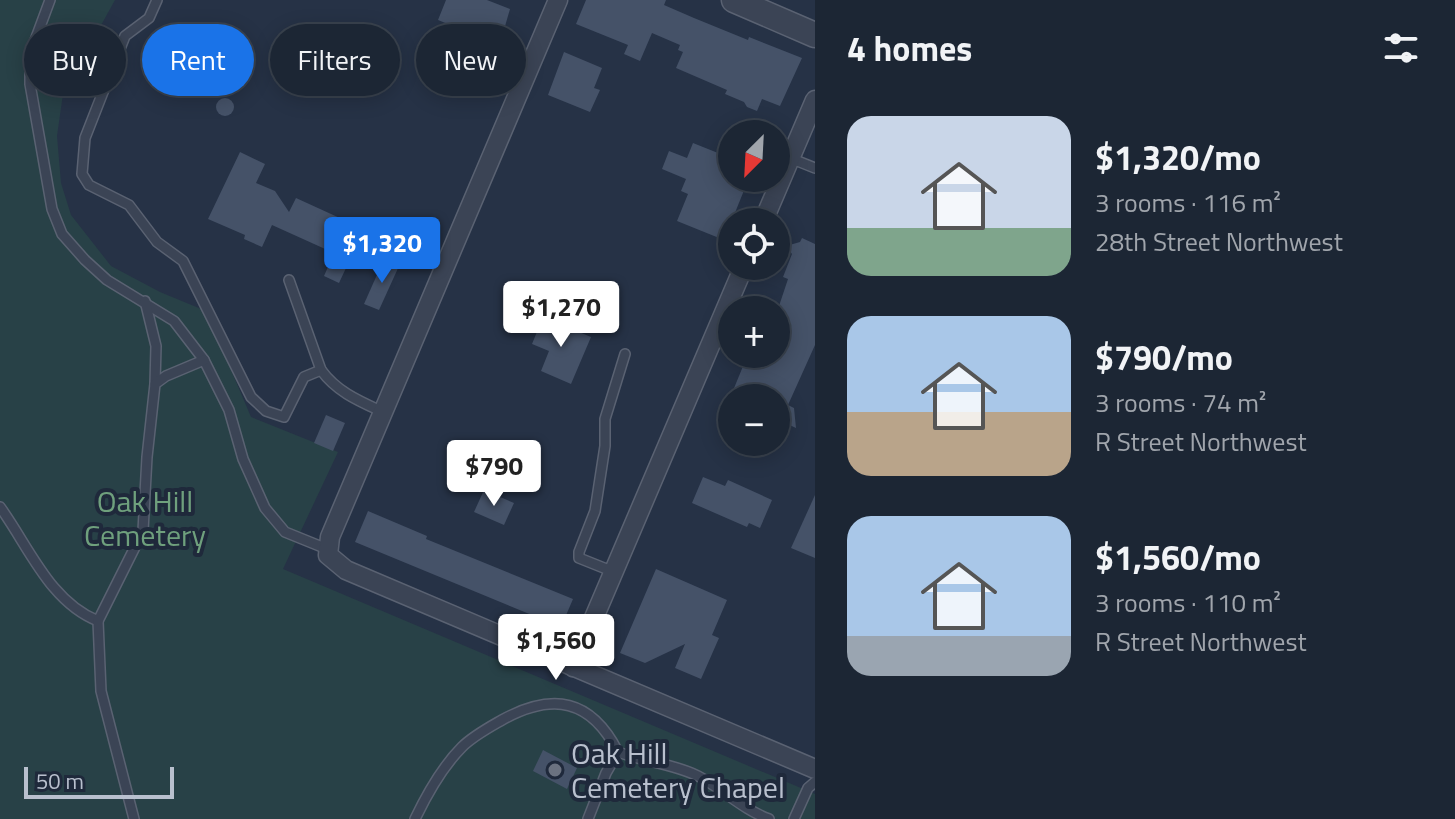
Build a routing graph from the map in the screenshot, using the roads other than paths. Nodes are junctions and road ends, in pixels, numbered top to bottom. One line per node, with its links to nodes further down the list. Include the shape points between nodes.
1 (50, 0): 11 (lane, via 35,39 30,84 52,209 62,234 85,260)
2 (157, 0): 14 (lane, via 149,18 125,36 85,138 82,174 89,185 129,205 157,242 183,261 251,397 266,411 284,417 304,377)
3 (558, 0): 16 (street)
4 (734, 0): 5 (street)
5 (815, 35)
6 (815, 100): 7 (street)
7 (790, 158): 8 (lane)
8 (815, 168)
9 (289, 280): 14 (lane)
10 (738, 280): 19 (street)
11 (144, 301): 13 (lane, via 174,321); 15 (lane, via 156,346)
12 (625, 354): 19 (lane, via 605,419 595,511 579,552 579,558)
13 (204, 360): 15 (lane); 18 (lane, via 229,410 265,508 285,532)
14 (321, 370): 16 (lane, via 344,393)
15 (155, 384): 20 (lane, via 143,531)
16 (383, 412): 18 (street)
17 (0, 507): 20 (lane, via 59,596 81,615)
18 (328, 552): 21 (street, via 346,570)
19 (614, 572): 21 (street)
20 (98, 621): 25 (lane, via 101,691)
21 (573, 667): 23 (street)
22 (618, 752): 26 (lane, via 587,712 557,702 532,707 464,745); 27 (lane); 28 (lane, via 698,776)
23 (815, 769)
24 (815, 782): 29 (lane)
25 (134, 819)
26 (415, 819)
27 (588, 819)
28 (769, 819)
29 (794, 819)

